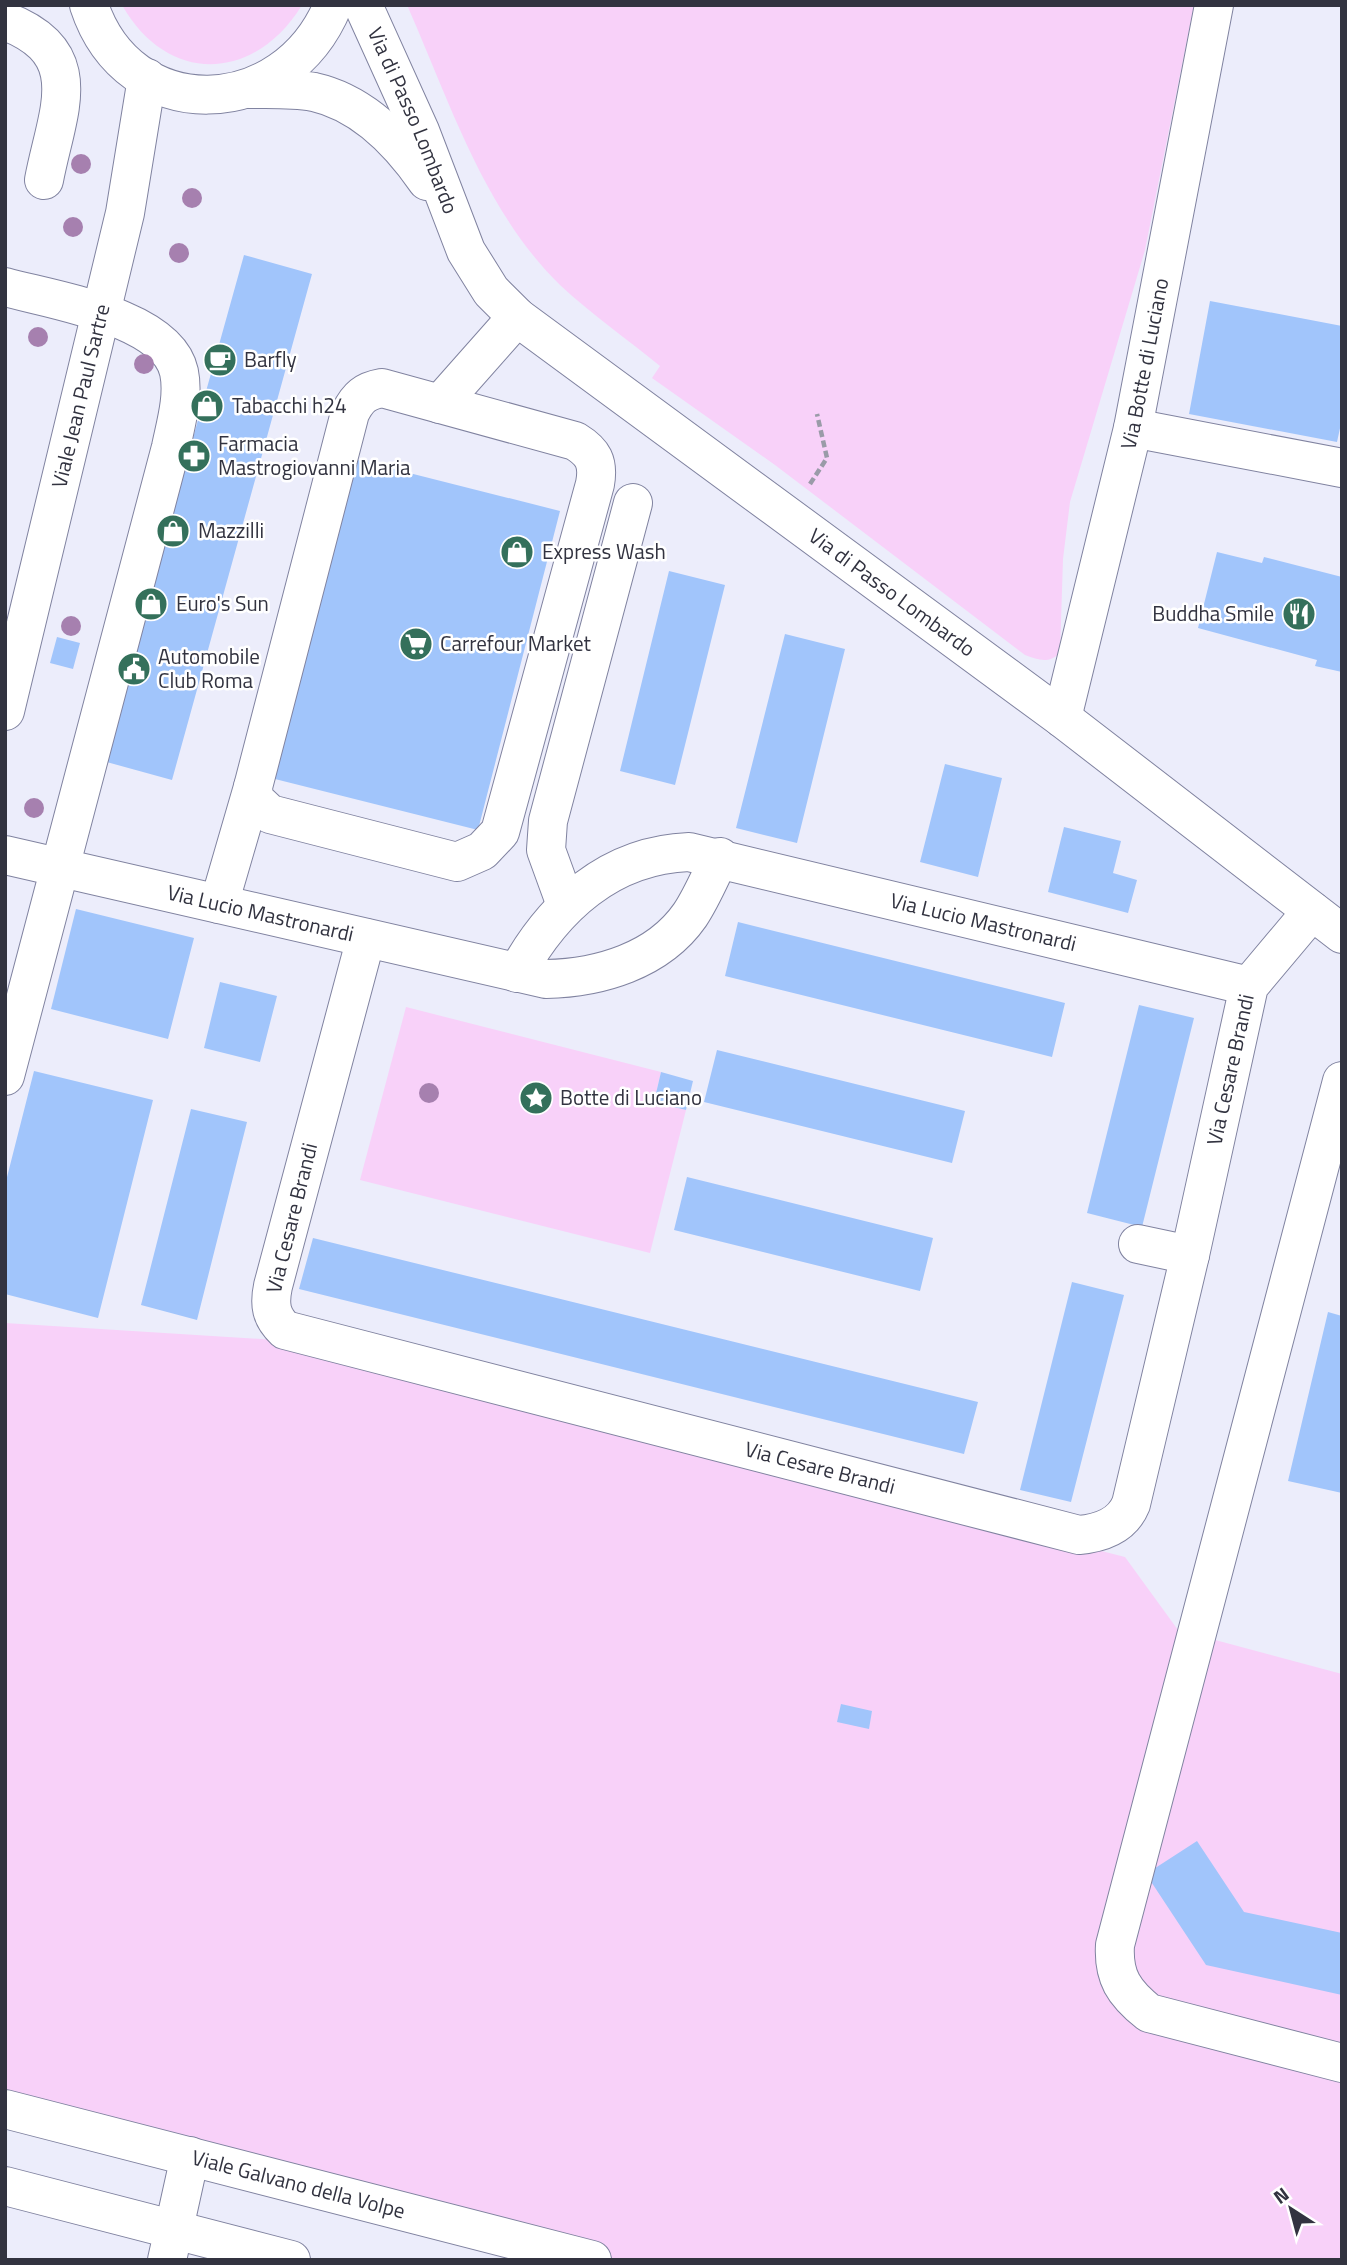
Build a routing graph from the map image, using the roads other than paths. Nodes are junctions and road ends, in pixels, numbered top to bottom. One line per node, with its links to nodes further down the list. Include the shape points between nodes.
1 (333, 5): 7 (street, via 301,58 267,82)
2 (363, 5): 9 (street, Via di Passo Lombardo, via 420,131)
3 (1214, 5): 14 (street, Via Botte di Luciano)
4 (88, 10): 6 (street, via 115,53)
5 (5, 21): 8 (street, via 45,43 60,66 61,91)
6 (147, 78): 7 (street, via 187,93 227,94); 11 (street, Viale Jean Paul Sartre, via 131,183)
7 (247, 89): 9 (street, Via di Passo Lombardo, via 313,92 361,113 405,151)
8 (44, 180)
9 (460, 237): 12 (street, Via di Passo Lombardo, via 481,277)
10 (5, 287): 11 (street)
11 (100, 314): 17 (street, Viale Jean Paul Sartre); 22 (street, via 141,328 170,351 180,373 180,403)
12 (517, 317): 13 (street); 18 (street, Via di Passo Lombardo)
13 (440, 404): 19 (street, via 382,388 357,399 350,413); 19 (street, via 575,441 596,458 598,472 500,832 469,859 446,860 270,814 254,799)
14 (1133, 428): 15 (street); 18 (street, Via Botte di Luciano)
15 (1342, 468)
16 (633, 503): 24 (street, via 548,821 548,859)
17 (5, 711)
18 (1062, 718): 25 (street, Via di Passo Lombardo)
19 (253, 787): 23 (street)
20 (5, 855): 22 (street, Via Lucio Mastronardi)
21 (720, 857): 24 (street, Via Lucio Mastronardi, via 669,853 638,861 612,872); 28 (street, Via Lucio Mastronardi, via 689,916 667,940 642,956 586,977 546,979); 29 (street, Via Lucio Mastronardi)
22 (62, 869): 23 (street, Via Lucio Mastronardi); 30 (street)
23 (219, 904): 27 (street, Via Lucio Mastronardi)
24 (566, 905): 28 (street, Via Lucio Mastronardi, via 533,944)
25 (1312, 911): 26 (street, Via di Passo Lombardo); 29 (street, Via Cesare Brandi)
26 (1342, 934)
27 (366, 938): 28 (street, Via Lucio Mastronardi); 33 (street, Via Cesare Brandi, via 270,1299 278,1323 296,1335 1068,1533 1094,1534 1118,1522 1131,1504)
28 (517, 973)
29 (1249, 986): 33 (street, Via Cesare Brandi)
30 (5, 1076)
31 (1342, 1081): 34 (street, via 1115,1945 1114,1964 1125,1990 1149,2013)
32 (1138, 1244): 33 (street)
33 (1190, 1255)
34 (1342, 2063)
35 (5, 2109): 36 (street, Viale Galvano della Volpe)
36 (190, 2156): 38 (street); 40 (street, Viale Galvano della Volpe)
37 (5, 2186): 38 (street)
38 (171, 2245): 39 (street)
39 (291, 2260)
40 (592, 2260)

